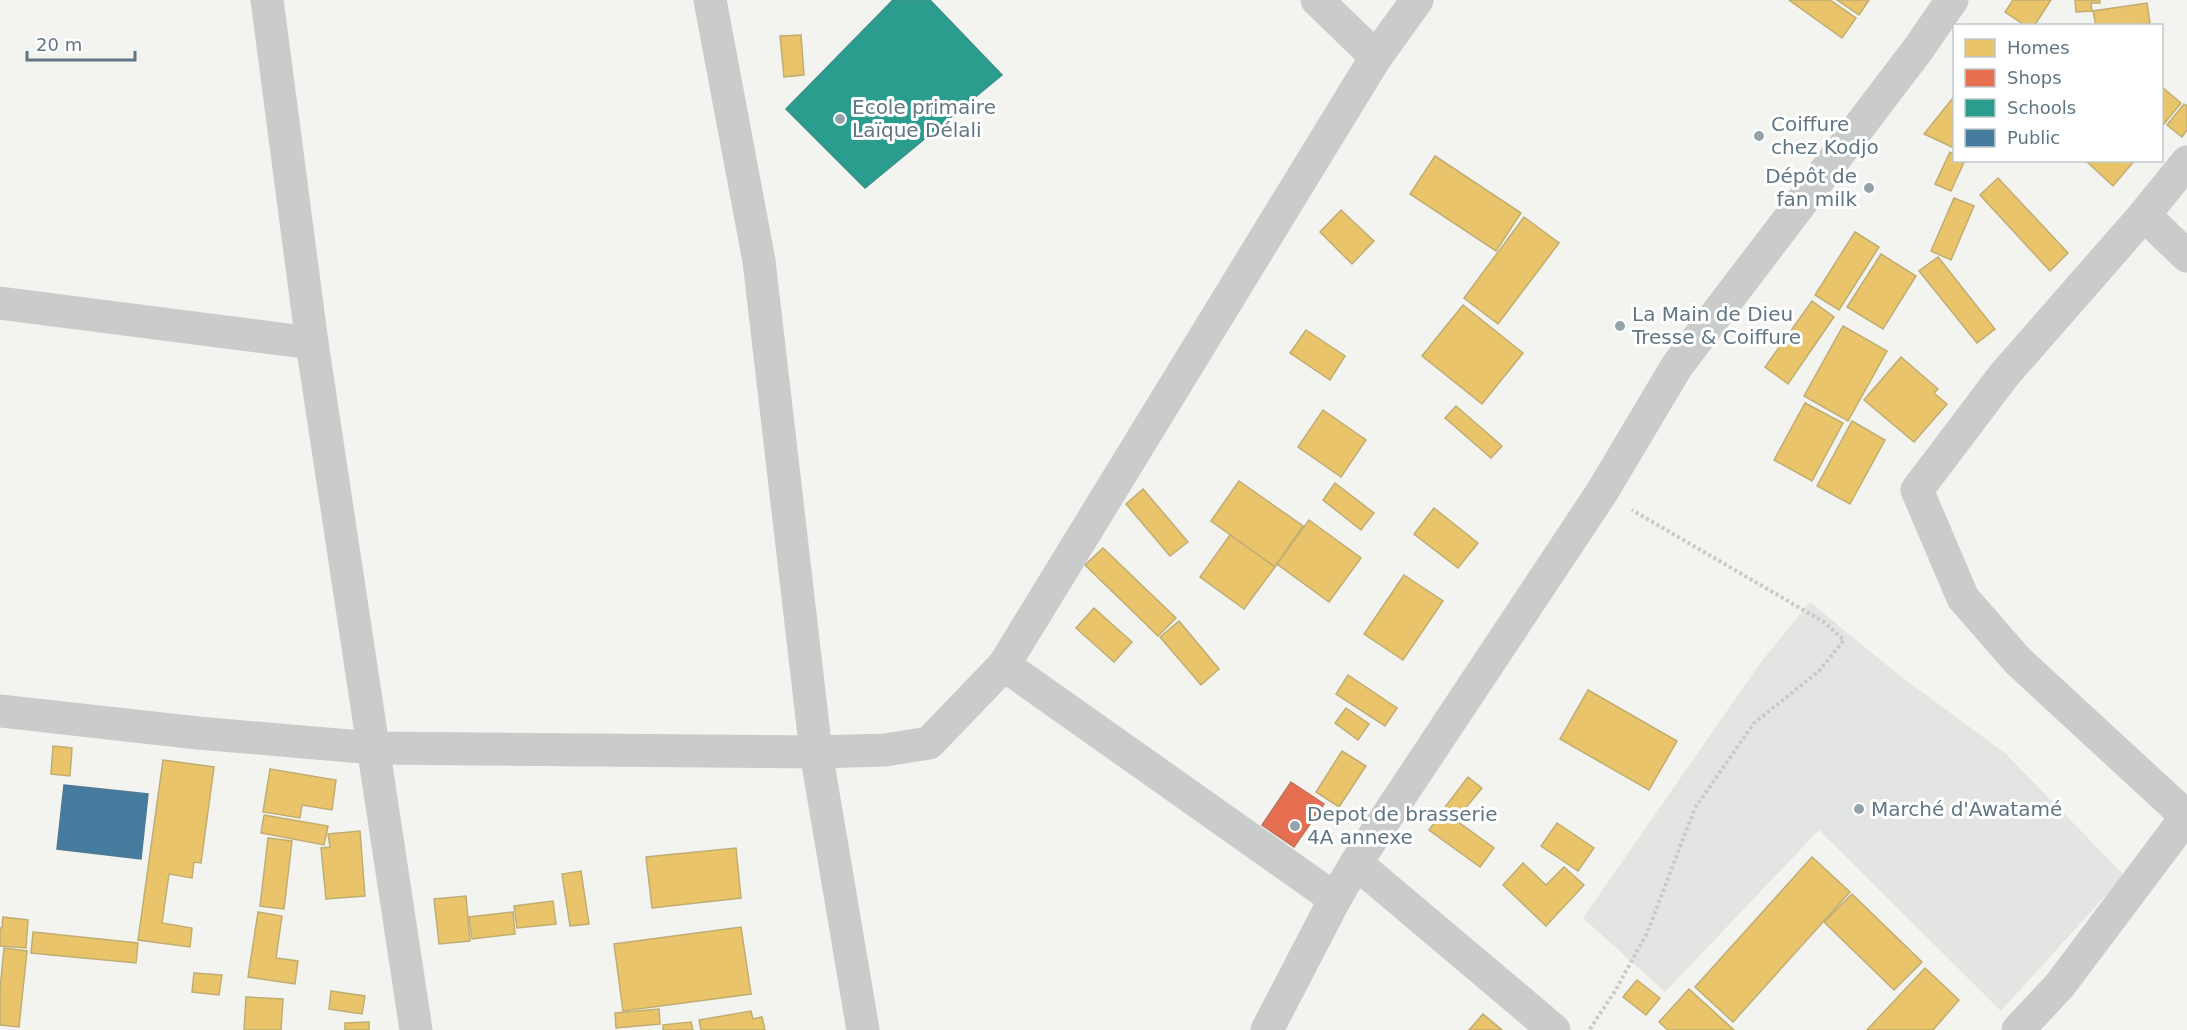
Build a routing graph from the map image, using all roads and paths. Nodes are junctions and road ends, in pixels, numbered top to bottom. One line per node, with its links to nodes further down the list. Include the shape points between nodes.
1 (267, 0): 11 (street)
2 (710, 0): 16 (street, via 759,261)
3 (1317, 0): 6 (street)
4 (1417, 0): 6 (street)
5 (1952, 0): 12 (street, via 1920,48 1677,366)
6 (1376, 57): 13 (street)
7 (2187, 162): 8 (street)
8 (2144, 214): 9 (street); 17 (street, via 2004,375 1917,490 1963,598 2018,661)
9 (2187, 256)
10 (0, 303): 11 (street)
11 (312, 343): 15 (street)
12 (1602, 492): 18 (street); 24 (path, via 1824,622 1844,640 1819,671 1754,723 1695,808 1647,933)
13 (1004, 665): 16 (street, via 929,743 885,750); 19 (street)
14 (0, 711): 15 (street)
15 (373, 748): 16 (street); 20 (street)
16 (816, 752): 21 (street)
17 (2187, 817): 25 (street, via 2060,985)
18 (1356, 863): 19 (street); 23 (street)
19 (1335, 899): 22 (street)
20 (416, 1030)
21 (863, 1030)
22 (1267, 1030)
23 (1554, 1030)
24 (1589, 1030)
25 (2018, 1030)

